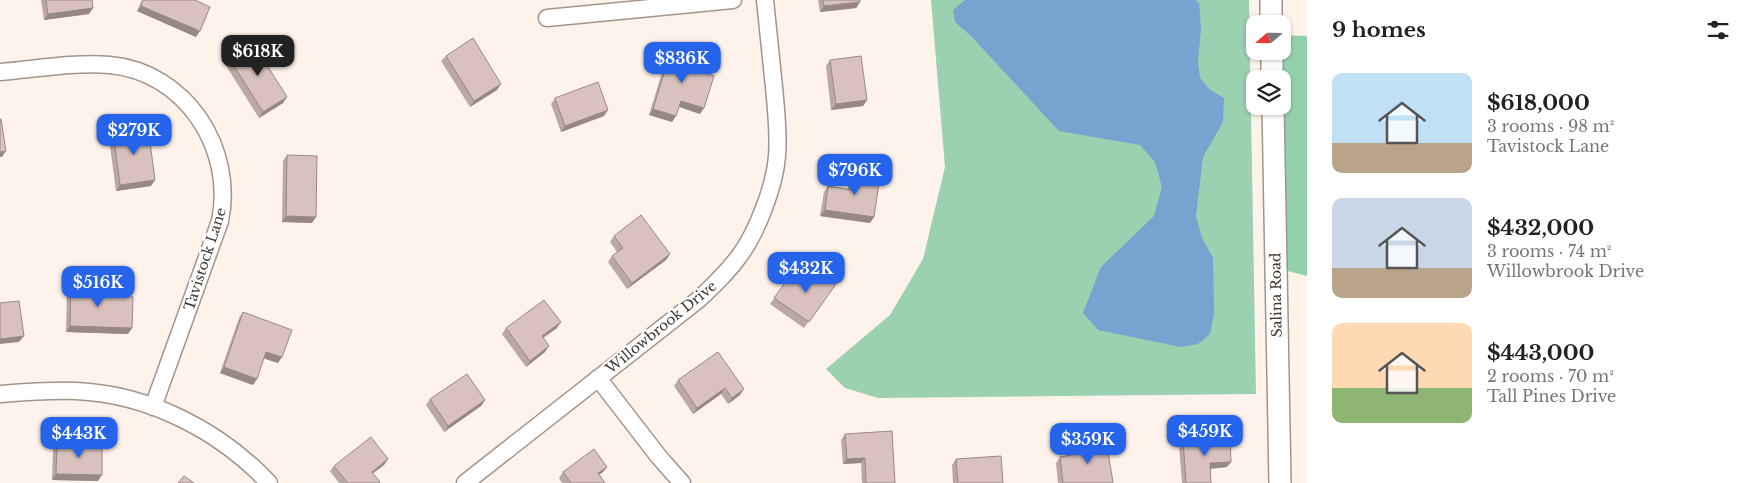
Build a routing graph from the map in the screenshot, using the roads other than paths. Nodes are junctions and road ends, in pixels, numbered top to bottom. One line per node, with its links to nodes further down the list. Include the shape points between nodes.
1 (733, 0): 5 (street)
2 (765, 0): 8 (street, Willowbrook Drive, via 778,142 774,173 758,221 740,255 715,284)
3 (1271, 0): 4 (street)
4 (1272, 15)
5 (547, 18)
6 (0, 72): 10 (street, Tavistock Lane, via 110,65 140,73 183,98 208,131 216,149 223,188 220,222)
7 (1273, 115): 14 (street, Salina Road)
8 (598, 378): 12 (street, Willowbrook Drive); 13 (street)
9 (0, 394): 10 (street, via 78,391)
10 (153, 408): 11 (street, via 187,421 218,440)
11 (269, 483)
12 (464, 483)
13 (682, 483)
14 (1280, 483)

